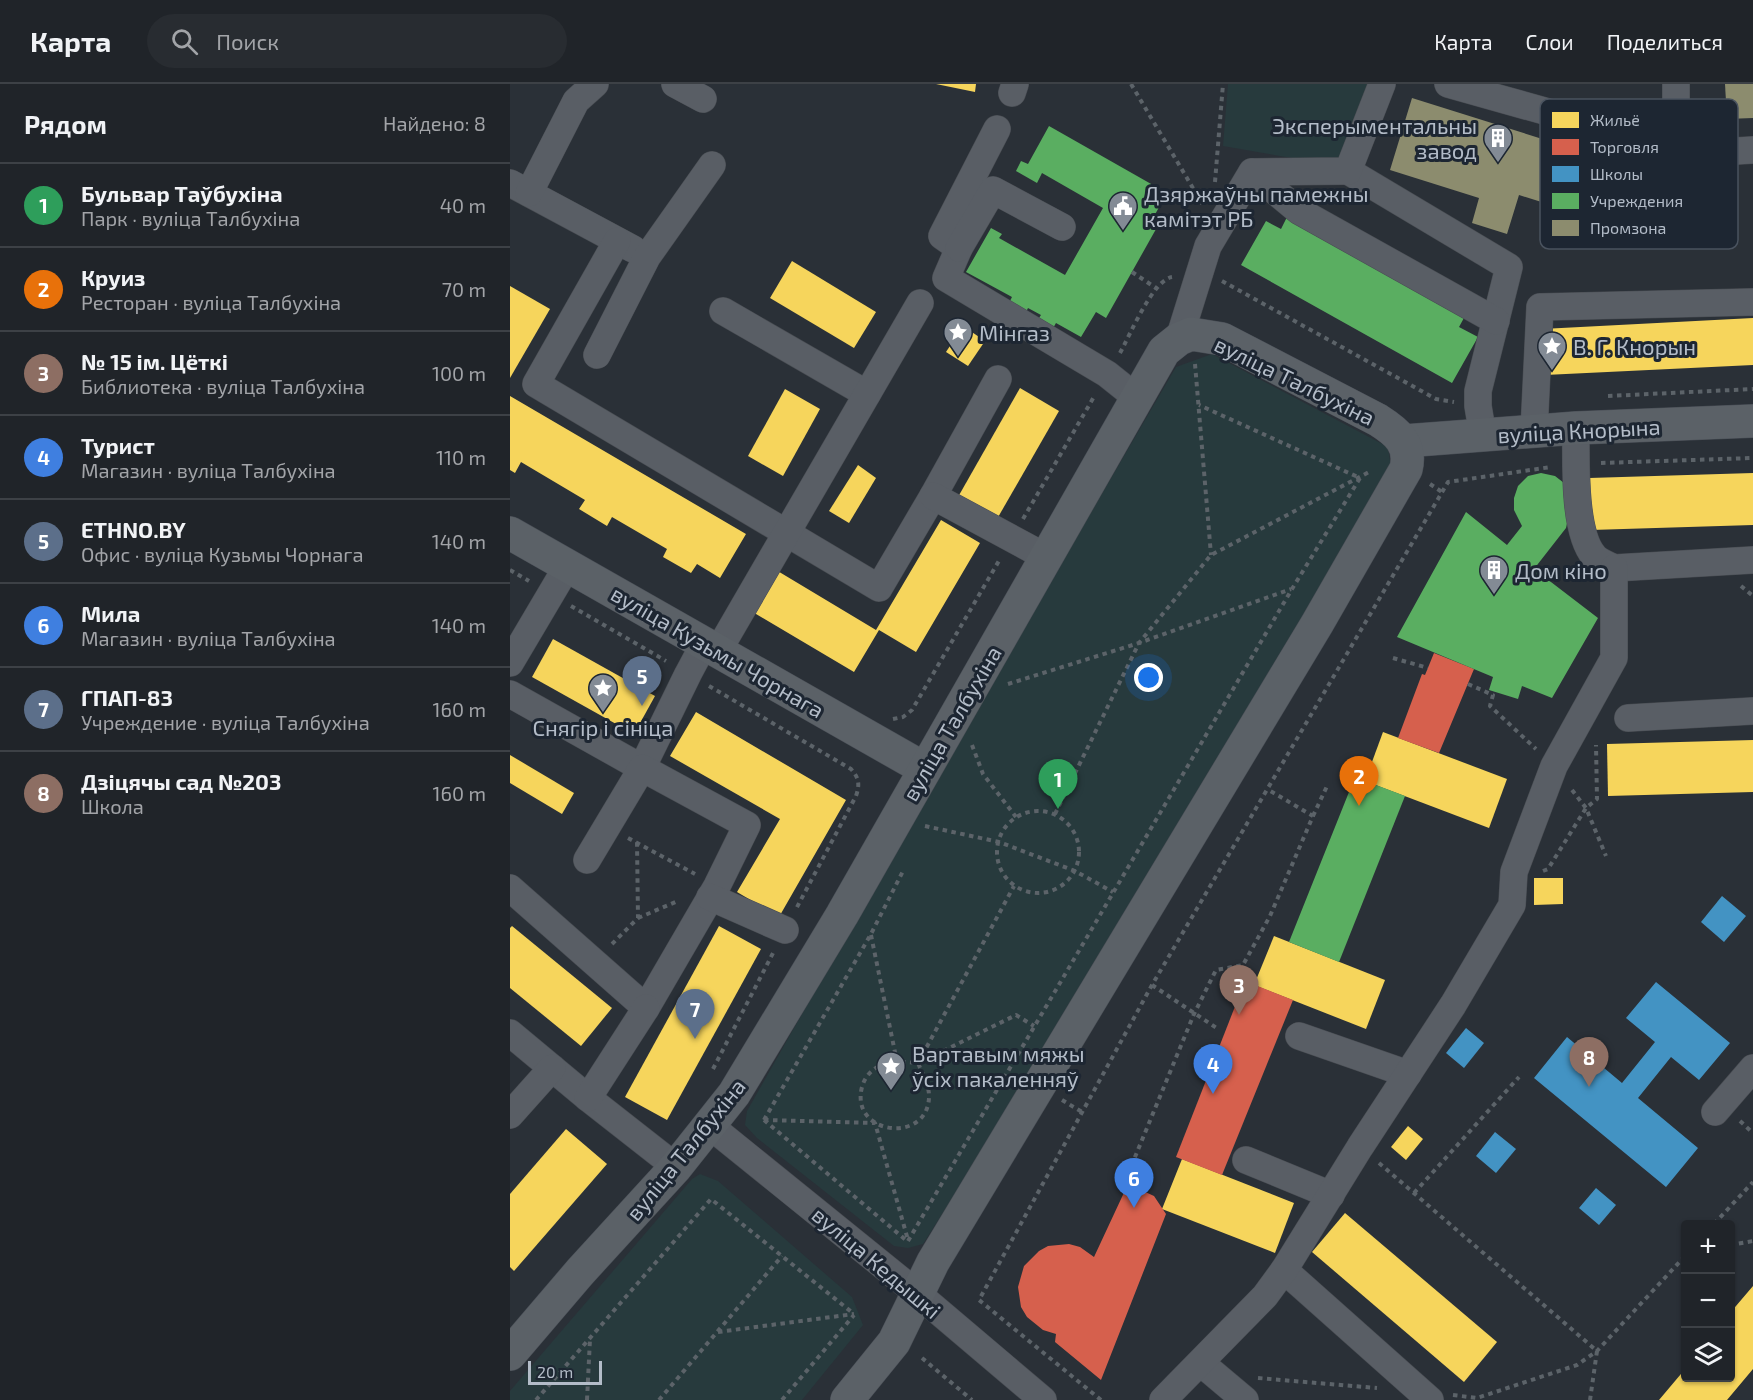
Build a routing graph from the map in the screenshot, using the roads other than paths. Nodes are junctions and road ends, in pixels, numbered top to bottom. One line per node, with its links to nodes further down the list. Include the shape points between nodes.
1 (595, 84): 13 (street, via 576,101)
2 (675, 84): 5 (street)
3 (1382, 84): 11 (street)
4 (1448, 84): 6 (street)
5 (703, 99)
6 (1540, 109)
7 (997, 129): 16 (street, via 942,236)
8 (1753, 150): 9 (street)
9 (1738, 151)
10 (712, 165): 17 (street)
11 (1348, 171): 12 (street); 21 (street, via 1509,267)
12 (1252, 172): 21 (street, via 1299,211); 22 (street, via 1208,246)
13 (519, 188): 15 (street)
14 (1062, 227): 16 (street, via 993,190)
15 (617, 241): 17 (street); 34 (street, via 536,384)
16 (959, 248): 26 (street, via 946,278 1107,374)
17 (647, 257): 23 (street)
18 (1753, 302): 30 (street, via 1540,307)
19 (920, 303): 25 (street)
20 (723, 311): 25 (street)
21 (1496, 321): 27 (street, via 1478,391)
22 (1187, 349): 26 (main road, вуліца Талбухіна, via 1164,351); 31 (main road, вуліца Талбухіна, via 1191,334 1222,339 1378,420)
23 (597, 355)
24 (998, 379): 32 (street)
25 (867, 394): 34 (street)
26 (1137, 398): 35 (main road, вуліца Талбухіна)
27 (1481, 421): 30 (main road, вуліца Кнорына); 31 (main road, вуліца Кнорына)
28 (1753, 421): 29 (main road, вуліца Кнорына)
29 (1576, 428): 30 (main road, вуліца Кнорына); 38 (street, via 1582,534 1594,557)
30 (1534, 430)
31 (1404, 441): 64 (main road, via 1406,469 933,1262)
32 (933, 496): 34 (street, via 879,588); 35 (street)
33 (510, 533): 37 (main road, вуліца Кузьмы Чорнага)
34 (786, 533): 39 (street)
35 (1046, 557): 45 (main road, вуліца Талбухіна)
36 (1753, 560): 38 (street)
37 (568, 565): 39 (main road, вуліца Кузьмы Чорнага); 40 (street)
38 (1614, 568): 55 (street, via 1614,658 1554,766 1514,872 1512,905)
39 (711, 648): 44 (street, via 688,674); 45 (main road, вуліца Кузьмы Чорнага)
40 (510, 663)
41 (510, 694): 44 (street)
42 (1753, 711): 43 (street)
43 (1628, 718)
44 (642, 768): 46 (street); 48 (street, via 747,825)
45 (925, 769): 59 (main road, вуліца Талбухіна, via 734,1094)
46 (587, 860)
47 (510, 888): 50 (street)
48 (714, 891): 49 (street); 50 (street)
49 (785, 930)
50 (646, 1008): 56 (street)
51 (510, 1033): 53 (street)
52 (1299, 1036): 55 (street)
53 (552, 1068): 56 (street); 58 (street)
54 (1753, 1068): 57 (street)
55 (1408, 1074): 62 (street)
56 (588, 1098): 61 (street)
57 (1715, 1112)
58 (510, 1115)
59 (710, 1125): 61 (main road, вуліца Талбухіна); 64 (street, вуліца Кедышкі)
60 (1246, 1160): 62 (street)
61 (676, 1167): 65 (main road, вуліца Талбухіна)
62 (1331, 1195): 63 (street)
63 (1284, 1270): 66 (street); 67 (street)
64 (918, 1294): 68 (main road, via 894,1342); 69 (street, вуліца Кедышкі)
65 (510, 1354)
66 (1208, 1369): 70 (street); 71 (street)
67 (1425, 1396)
68 (848, 1400)
69 (1043, 1400)
70 (1162, 1400)
71 (1245, 1400)

